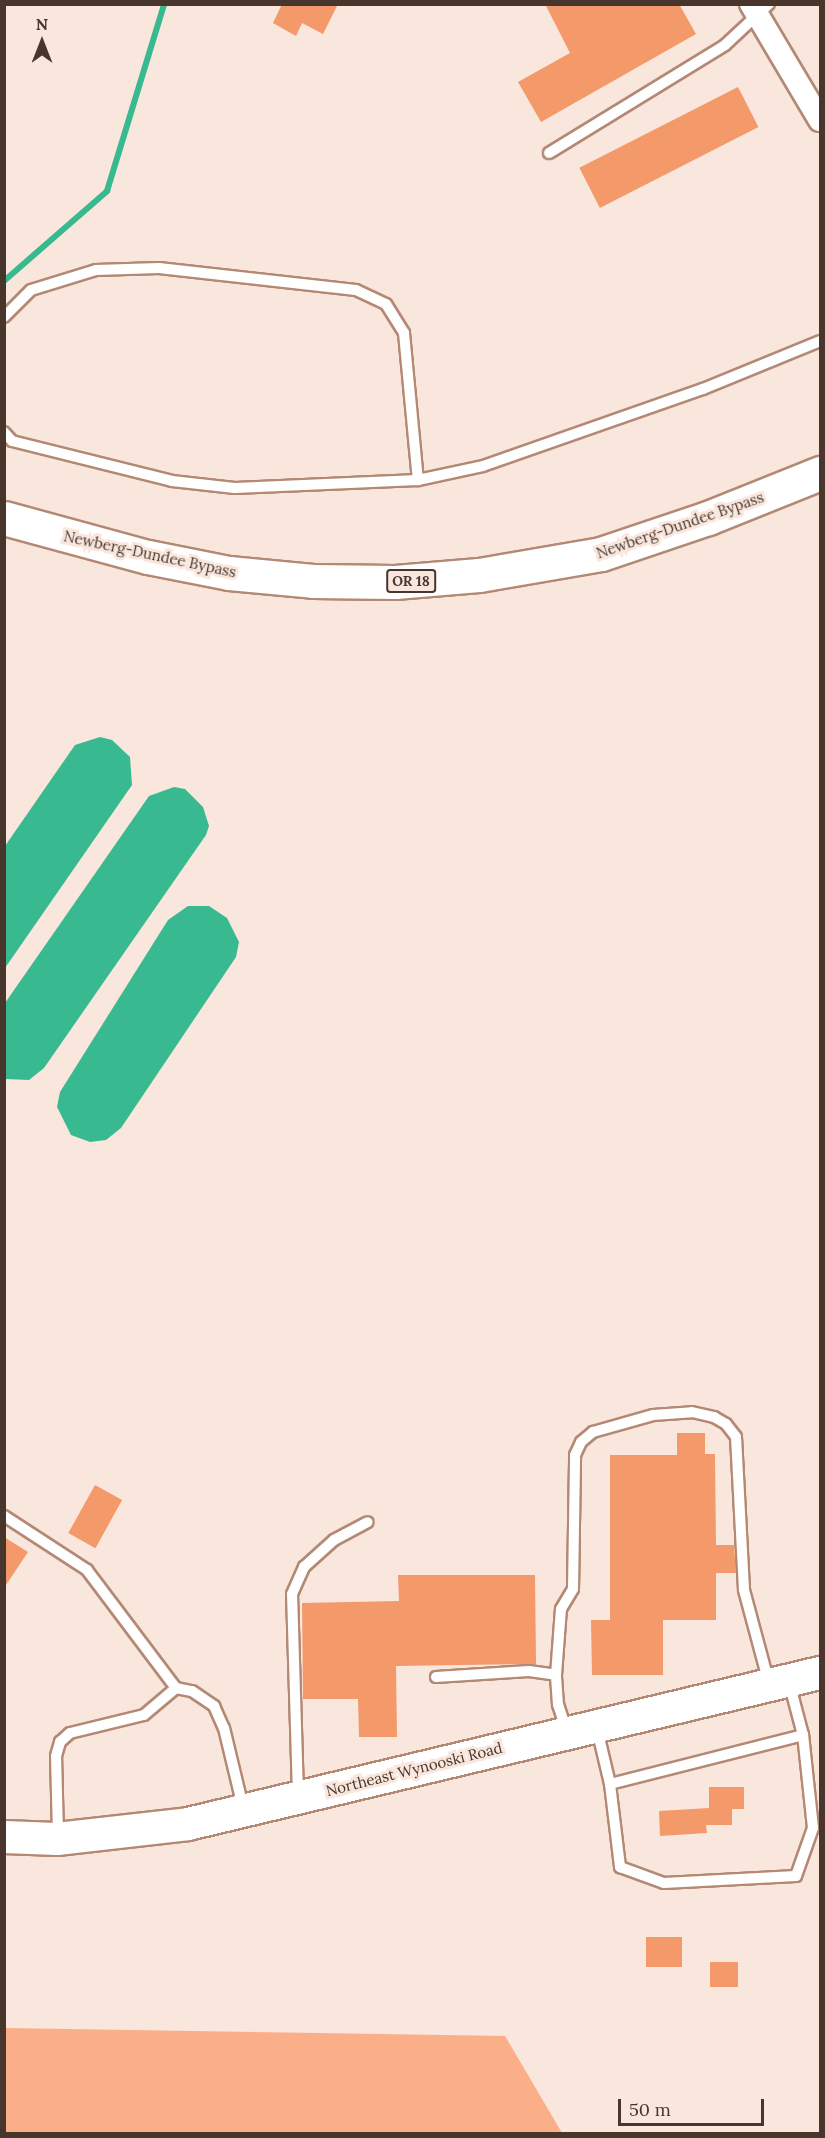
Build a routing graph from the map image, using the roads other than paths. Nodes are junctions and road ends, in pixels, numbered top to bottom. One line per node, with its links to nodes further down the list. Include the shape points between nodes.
1 (758, 8): 2 (street); 3 (lane, via 725,45)
2 (819, 115)
3 (549, 153)
4 (4, 317): 8 (lane, via 31,290 96,270 159,268 356,290 386,304 404,333)
5 (820, 341): 8 (lane, via 703,389 483,466)
6 (4, 432): 8 (lane, via 12,441 172,481 235,488)
7 (820, 473): 9 (highway, Newberg-Dundee Bypass / OR 18, via 708,518 601,554 479,575 395,582 312,581 229,573 148,557)
8 (418, 480)
9 (4, 518)
10 (4, 1516): 16 (lane, via 87,1570)
11 (368, 1522): 20 (lane, via 334,1540 304,1567 292,1594)
12 (820, 1673): 15 (main road, Northeast Wynooski Road)
13 (556, 1675): 14 (lane, via 529,1671); 15 (lane, via 561,1609 573,1589 575,1455 581,1442 593,1432 653,1415 692,1412 714,1417 736,1437 744,1590); 17 (lane, via 558,1705)
14 (436, 1677)
15 (779, 1683): 17 (main road, Northeast Wynooski Road); 18 (lane)
16 (176, 1688): 21 (lane, via 192,1691 214,1706 224,1728); 23 (lane, via 144,1715 70,1733 60,1742 56,1756)
17 (581, 1729): 19 (lane); 20 (main road, Northeast Wynooski Road)
18 (803, 1735): 19 (lane); 19 (lane, via 813,1828 796,1876 664,1883 620,1867)
19 (610, 1784)
20 (298, 1798): 21 (main road, Northeast Wynooski Road)
21 (244, 1810): 23 (main road, Northeast Wynooski Road, via 131,1833)
22 (4, 1837): 23 (main road, Northeast Wynooski Road)
23 (57, 1839)

